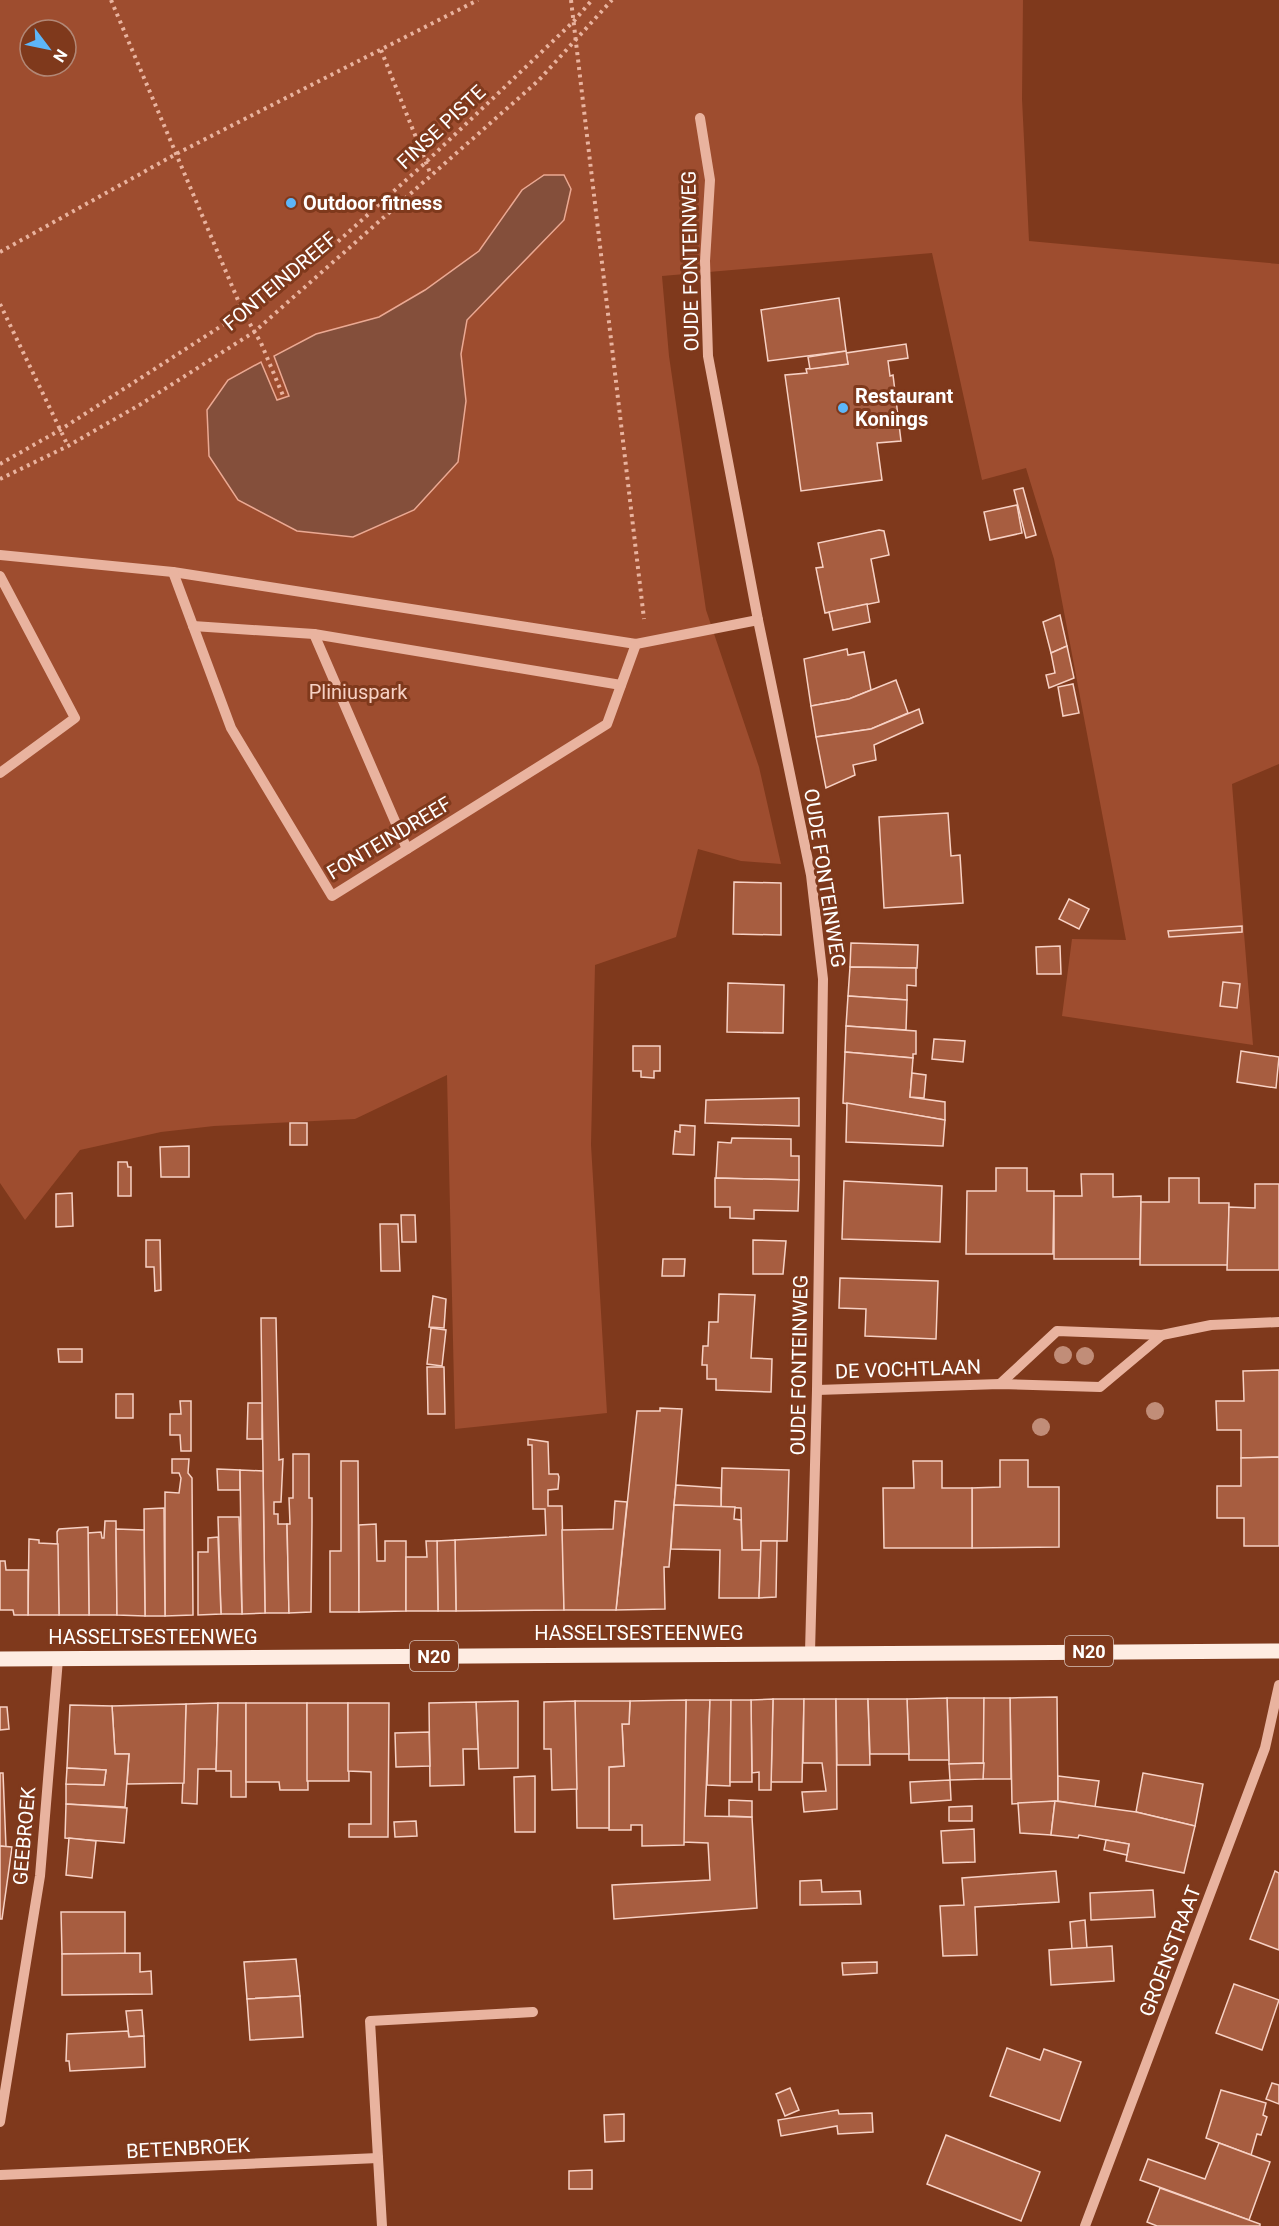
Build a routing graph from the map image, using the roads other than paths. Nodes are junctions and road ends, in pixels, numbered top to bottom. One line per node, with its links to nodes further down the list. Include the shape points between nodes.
1 (700, 118): 5 (street, OUDE FONTEINWEG, via 710,180 705,261 708,356)
2 (0, 555): 3 (street)
3 (173, 572): 6 (street, FONTEINDREEF); 8 (street)
4 (0, 576): 10 (street, via 75,718)
5 (758, 620): 8 (street); 15 (street, OUDE FONTEINWEG, via 811,875 823,978)
6 (193, 626): 7 (street); 11 (street, FONTEINDREEF, via 231,728 332,897)
7 (314, 634): 9 (street); 11 (street)
8 (641, 644): 9 (street, FONTEINDREEF)
9 (621, 685): 11 (street, FONTEINDREEF, via 607,724)
10 (0, 773)
11 (407, 849)
12 (1279, 1322): 13 (street, DE VOCHTLAAN, via 1211,1325)
13 (1162, 1335): 14 (street, DE VOCHTLAAN, via 1100,1387); 14 (street, DE VOCHTLAAN, via 1058,1330)
14 (1000, 1384): 15 (street, DE VOCHTLAAN)
15 (818, 1390): 17 (street, OUDE FONTEINWEG)
16 (1279, 1651): 17 (main road, HASSELTSESTEENWEG / N20)
17 (810, 1652): 19 (main road, HASSELTSESTEENWEG / N20)
18 (0, 1659): 19 (main road, HASSELTSESTEENWEG / N20)
19 (58, 1659): 22 (street, GEEBROEK, via 40,1876)
20 (1279, 1685): 26 (street, GROENSTRAAT, via 1265,1748)
21 (533, 2012): 23 (street, via 370,2021)
22 (0, 2121)
23 (378, 2158): 24 (street, BETENBROEK); 25 (street)
24 (0, 2175)
25 (382, 2226)
26 (1085, 2226)

